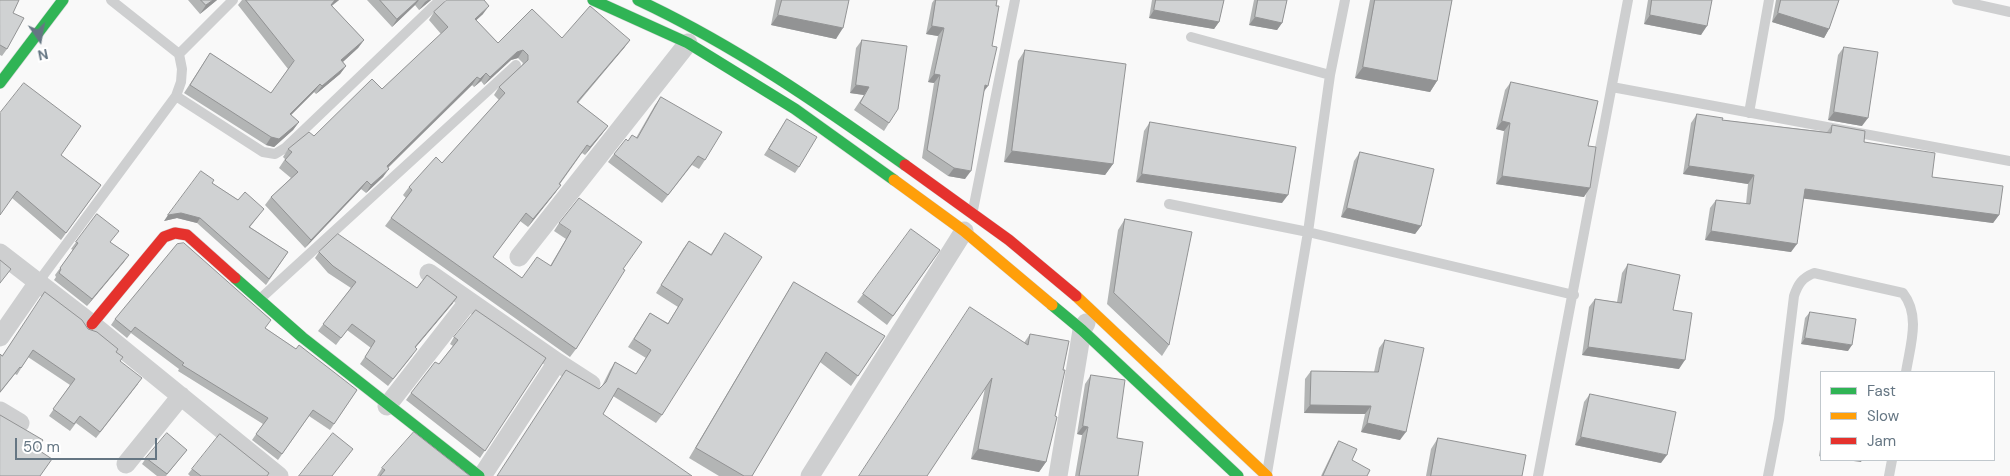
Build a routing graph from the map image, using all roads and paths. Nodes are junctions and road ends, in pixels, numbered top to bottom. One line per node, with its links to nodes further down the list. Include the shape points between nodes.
1 (111, 0): 17 (lane)
2 (233, 0): 17 (lane)
3 (440, 0): 23 (lane, via 275,154 263,152)
4 (593, 0): 14 (street)
5 (638, 0): 12 (street)
6 (1014, 0): 28 (lane)
7 (1345, 0): 19 (lane)
8 (1628, 0): 21 (lane)
9 (1769, 0): 25 (lane)
10 (1957, 0): 13 (lane)
11 (60, 1): 20 (street)
12 (651, 3): 14 (lane); 22 (street, via 716,37)
13 (2010, 12)
14 (644, 23): 16 (street)
15 (1192, 37): 19 (lane)
16 (688, 43): 24 (street); 32 (street)
17 (179, 54): 23 (lane, via 182,76)
18 (516, 65): 36 (lane)
19 (1330, 75): 30 (lane)
20 (0, 83)
21 (1612, 88): 25 (lane); 35 (lane)
22 (805, 93): 24 (street); 28 (street)
23 (176, 96): 34 (lane)
24 (795, 109): 29 (street)
25 (1749, 113): 26 (lane)
26 (2010, 161)
27 (1169, 204): 30 (lane)
28 (972, 213): 29 (lane); 38 (street, via 1054,276)
29 (964, 231): 40 (street); 53 (street)
30 (1308, 232): 35 (lane); 56 (lane)
31 (0, 252): 34 (street)
32 (519, 257)
33 (429, 273): 37 (street)
34 (39, 281): 39 (street); 41 (street)
35 (1574, 295): 57 (lane)
36 (260, 300): 39 (street, via 187,235 175,233 164,237); 46 (street)
37 (468, 302): 42 (street); 46 (street)
38 (1092, 312): 40 (street); 56 (street)
39 (92, 324): 45 (street)
40 (1082, 330): 54 (street); 55 (street)
41 (0, 337)
42 (557, 362): 44 (street); 52 (street)
43 (1906, 371): 58 (lane, via 1914,321 1911,304 1903,294 1814,274 1806,277 1798,284 1794,296 1779,419)
44 (591, 384)
45 (180, 396): 50 (street); 51 (street)
46 (387, 406): 52 (street)
47 (0, 411): 48 (street)
48 (20, 423)
49 (1892, 461): 59 (lane)
50 (126, 464)
51 (279, 476)
52 (480, 476)
53 (810, 476)
54 (1058, 476)
55 (1238, 476)
56 (1266, 476)
57 (1538, 476)
58 (1768, 476)
59 (1889, 476)

